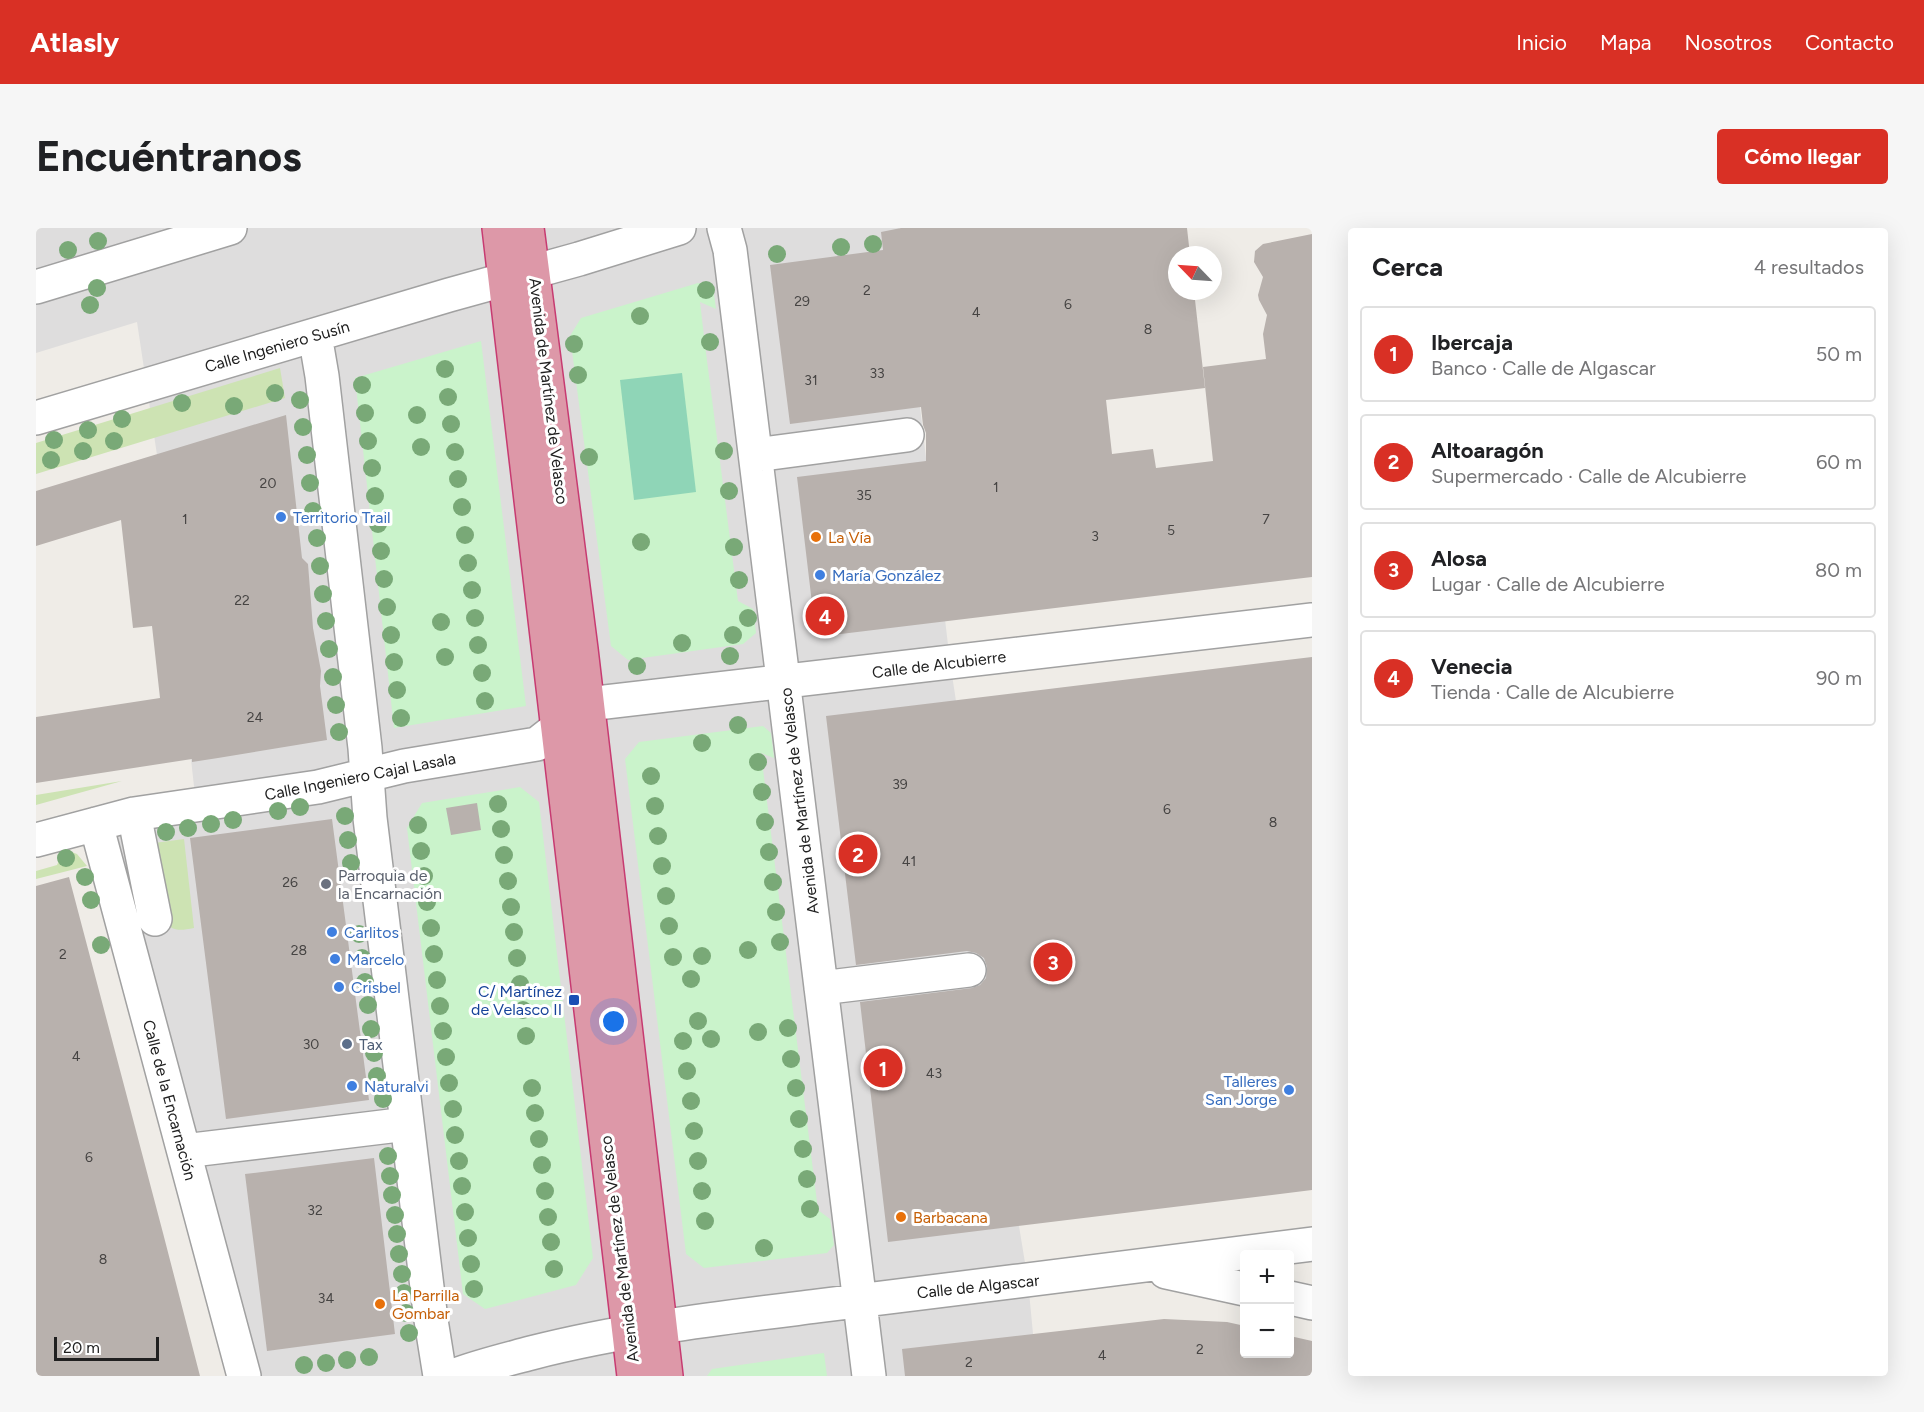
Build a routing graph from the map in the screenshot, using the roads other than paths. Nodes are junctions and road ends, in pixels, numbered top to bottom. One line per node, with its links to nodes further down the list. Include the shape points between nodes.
1 (230, 228): 8 (street)
2 (499, 228): 7 (highway, Avenida de Martínez de Velasco)
3 (513, 228): 7 (street)
4 (527, 228): 7 (highway, Avenida de Martínez de Velasco)
5 (679, 228): 7 (street, Calle Ingeniero Susín)
6 (724, 228): 12 (street, Avenida de Martínez de Velasco, via 732,259)
7 (519, 276): 9 (street, Calle Ingeniero Susín); 15 (highway, Avenida de Martínez de Velasco); 15 (highway, Avenida de Martínez de Velasco)
8 (36, 287)
9 (315, 335): 10 (street, Calle Ingeniero Susín); 16 (street)
10 (36, 418)
11 (907, 435): 12 (street)
12 (756, 455): 14 (street, Avenida de Martínez de Velasco)
13 (1312, 620): 14 (street, Calle de Alcubierre)
14 (784, 682): 15 (street, Calle de Alcubierre); 22 (street, Avenida de Martínez de Velasco)
15 (575, 707): 16 (street, Calle Ingeniero Cajal Lasala, via 537,744); 31 (highway, Avenida de Martínez de Velasco); 31 (highway, Avenida de Martínez de Velasco, via 575,869)
16 (368, 775): 17 (street, Calle Ingeniero Cajal Lasala, via 318,787); 23 (street)
17 (134, 814): 18 (street, Calle Ingeniero Cajal Lasala); 20 (street)
18 (96, 824): 19 (street, Calle Ingeniero Cajal Lasala); 24 (street, Calle de la Encarnación)
19 (36, 840)
20 (155, 919)
21 (969, 970): 22 (street)
22 (821, 988): 29 (street, Avenida de Martínez de Velasco)
23 (407, 1124): 24 (street); 33 (street)
24 (184, 1151): 32 (street, Calle de la Encarnación)
25 (1312, 1244): 26 (street, Calle de Algascar)
26 (1141, 1267): 27 (street); 29 (street, Calle de Algascar)
27 (1240, 1288)
28 (1294, 1299): 30 (street)
29 (859, 1300): 31 (street, Calle de Algascar); 38 (street, Avenida de Martínez de Velasco)
30 (1312, 1303)
31 (645, 1329): 34 (street, Calle de Algascar, via 593,1337); 35 (highway, Avenida de Martínez de Velasco); 36 (street, via 645,1359); 37 (highway, Avenida de Martínez de Velasco)
32 (244, 1376)
33 (440, 1376)
34 (453, 1376)
35 (634, 1376)
36 (650, 1376)
37 (666, 1376)
38 (869, 1376)

